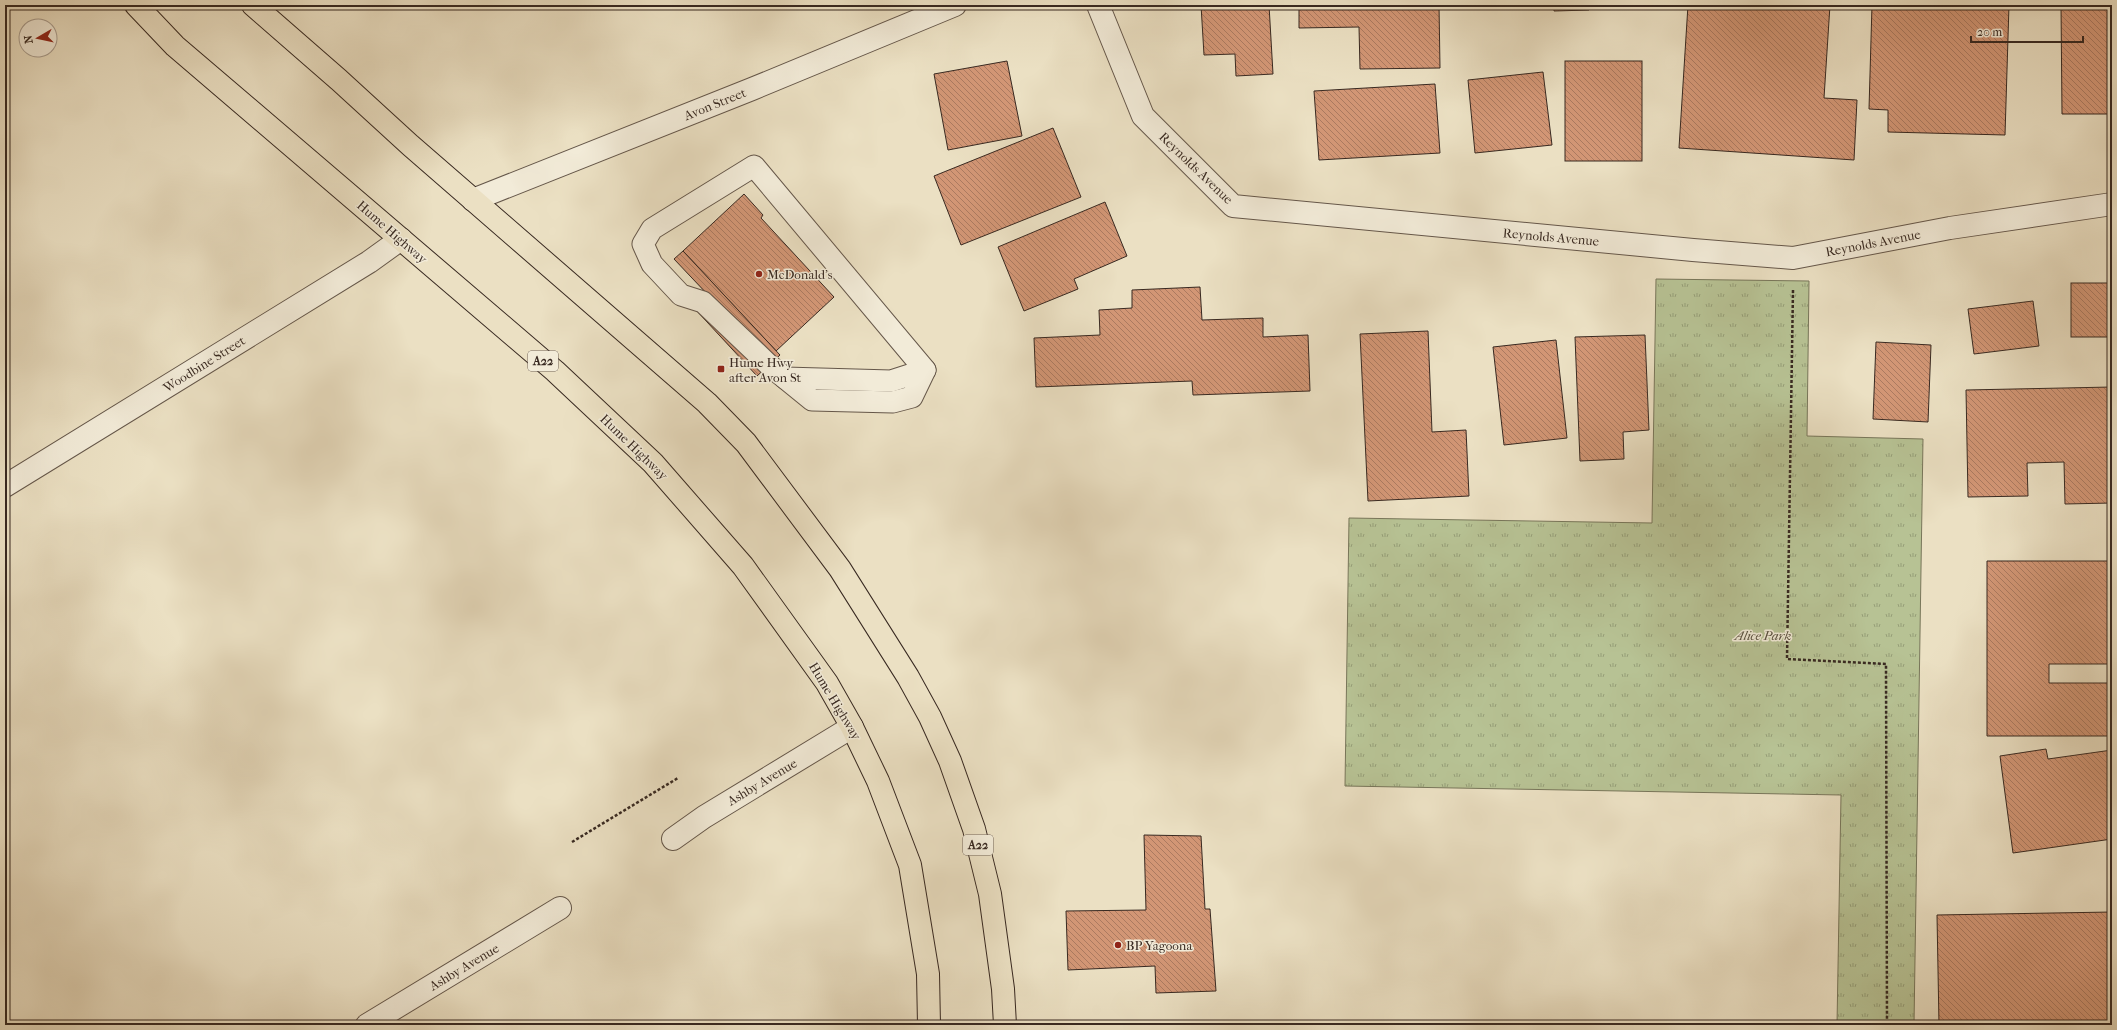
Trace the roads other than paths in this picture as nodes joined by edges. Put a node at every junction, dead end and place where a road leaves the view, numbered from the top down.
1 (136, 5) edge
2 (253, 5) edge
3 (955, 5) edge
4 (1098, 5) edge
5 (474, 200) junction
6 (2112, 204) edge
7 (401, 239) junction
8 (785, 378) joint
9 (5, 486) edge
10 (852, 727) junction
11 (673, 839) dead end
12 (560, 908) dead end
13 (367, 1025) edge
14 (930, 1025) edge
15 (1005, 1025) edge

1 - 7 highway, Hume Highway / A22
2 - 5 highway, A22
3 - 5 street, Avon Street
4 - 6 street, Reynolds Avenue
5 - 15 highway, A22
7 - 9 street, Woodbine Street
7 - 10 highway, Hume Highway / A22
8 - 8 lane
10 - 11 street, Ashby Avenue
10 - 14 highway, Hume Highway / A22
12 - 13 street, Ashby Avenue

